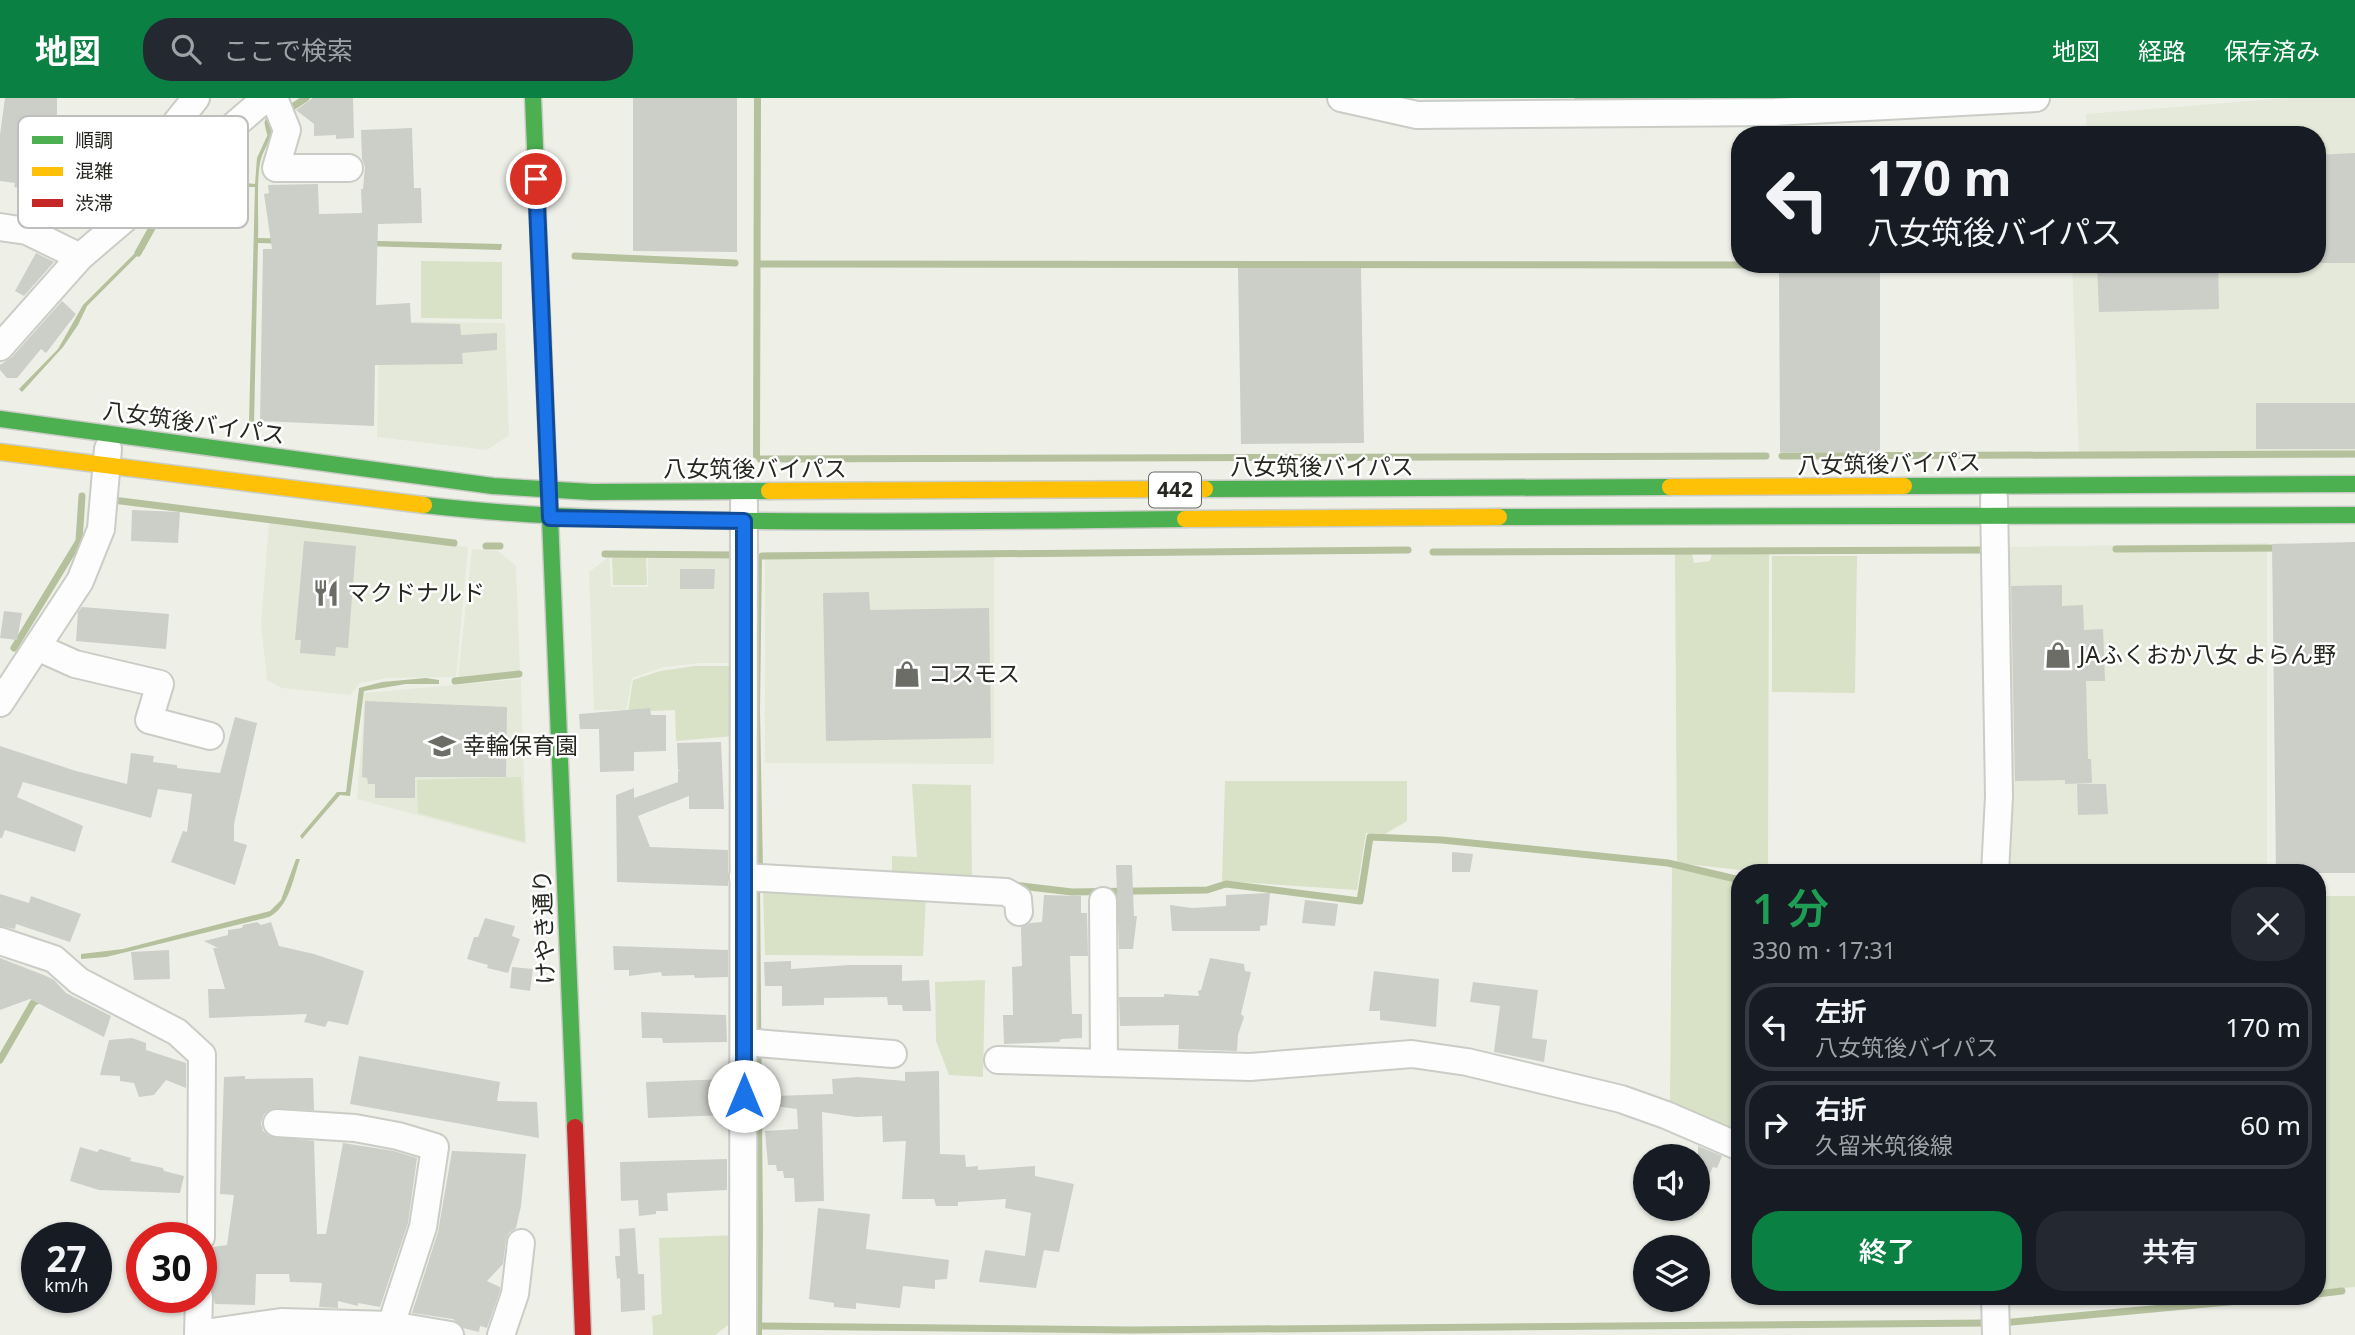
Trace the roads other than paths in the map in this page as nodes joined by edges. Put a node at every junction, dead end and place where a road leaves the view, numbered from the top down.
1 (196, 98) edge
2 (533, 98) edge
3 (1340, 98) edge
4 (2036, 98) edge
5 (260, 100) edge
6 (182, 116) edge
7 (242, 116) edge
8 (349, 168) dead end
9 (0, 227) edge
10 (113, 228) edge
11 (80, 257) junction
12 (0, 347) edge
13 (0, 419) edge
14 (109, 435) junction
15 (0, 452) edge
16 (106, 465) junction
17 (2355, 484) edge
18 (1994, 486) junction
19 (548, 491) junction
20 (744, 491) junction
21 (2355, 515) edge
22 (1995, 516) junction
23 (550, 518) junction
24 (744, 521) junction
25 (37, 647) junction
26 (0, 703) edge
27 (210, 736) dead end
28 (1996, 864) edge
29 (752, 877) junction
30 (1103, 901) dead end
31 (1019, 912) dead end
32 (0, 941) edge
33 (752, 1043) junction
34 (892, 1054) dead end
35 (998, 1060) dead end
36 (1104, 1063) junction
37 (277, 1123) dead end
38 (1731, 1143) edge
39 (201, 1222) edge
40 (522, 1242) dead end
41 (1995, 1305) edge
42 (199, 1313) edge
43 (391, 1325) junction
44 (198, 1335) edge
45 (450, 1335) edge
46 (501, 1335) edge
47 (583, 1335) edge
48 (743, 1335) edge
49 (1996, 1335) edge

1 - 6 street
2 - 19 main road, けやき通り
3 - 4 street
5 - 7 street
5 - 8 street
9 - 11 street
10 - 11 street
11 - 12 street
13 - 14 main road, 八女筑後バイパス / 442
14 - 16 street
14 - 19 main road, 八女筑後バイパス / 442
15 - 16 main road, 442
16 - 23 main road, 442
16 - 25 street
17 - 18 main road, 八女筑後バイパス / 442
18 - 20 main road, 八女筑後バイパス / 442
18 - 22 street
19 - 20 main road, 八女筑後バイパス / 442
19 - 23 main road, けやき通り
20 - 24 street
21 - 22 main road, 442
22 - 24 main road, 442
22 - 28 street
23 - 24 main road, 442
23 - 47 main road, けやき通り
24 - 29 street
25 - 26 street
25 - 27 street
29 - 31 street
29 - 33 street
30 - 36 street
32 - 39 street
33 - 34 street
33 - 48 street
35 - 36 street
36 - 38 street
37 - 43 street
40 - 46 street
41 - 49 street
42 - 44 street
43 - 44 street
43 - 45 street

